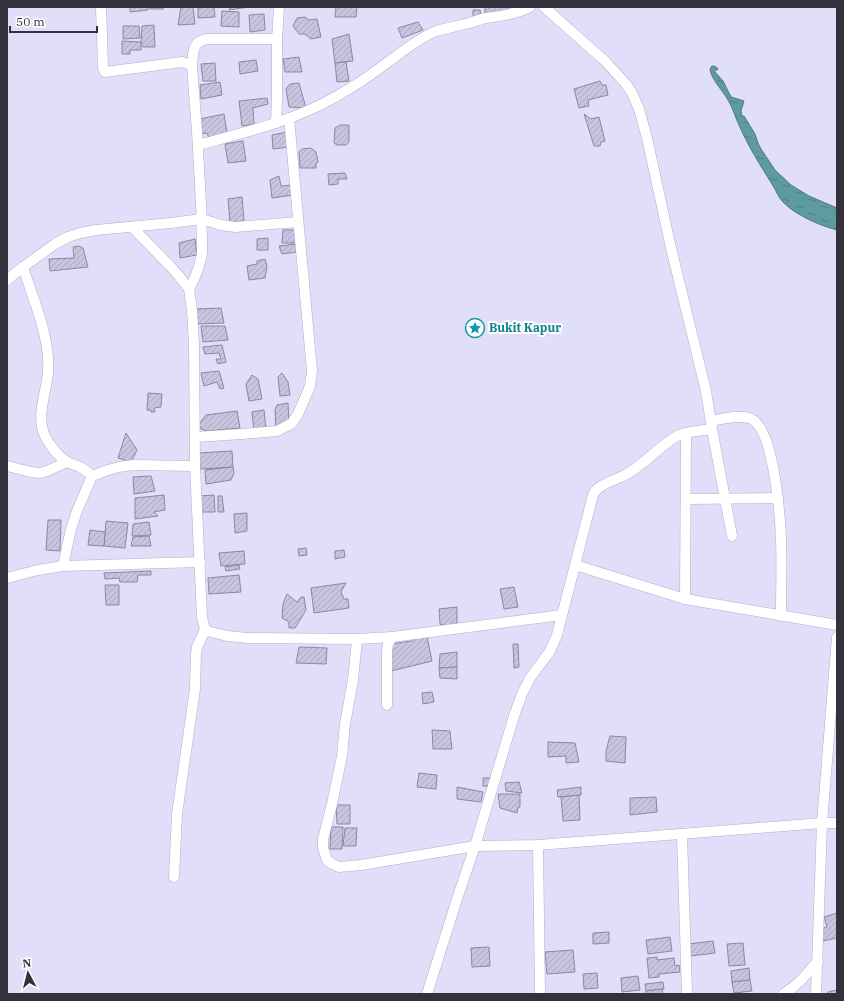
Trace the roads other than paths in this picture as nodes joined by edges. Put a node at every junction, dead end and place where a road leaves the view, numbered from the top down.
1 (101, 7) edge
2 (279, 7) edge
3 (530, 7) edge
4 (544, 7) edge
5 (277, 39) junction
6 (192, 66) junction
7 (289, 118) junction
8 (276, 123) junction
9 (198, 145) junction
10 (202, 219) junction
11 (298, 222) junction
12 (132, 226) junction
13 (23, 267) junction
14 (7, 280) edge
15 (189, 290) junction
16 (712, 425) junction
17 (686, 433) junction
18 (195, 437) junction
19 (67, 462) junction
20 (7, 466) edge
21 (195, 466) junction
22 (92, 476) junction
23 (725, 498) junction
24 (778, 498) junction
25 (686, 499) junction
26 (732, 536) dead end
27 (200, 562) junction
28 (575, 565) junction
29 (63, 566) junction
30 (7, 578) edge
31 (685, 599) junction
32 (562, 615) junction
33 (781, 616) junction
34 (837, 625) edge
35 (205, 630) junction
36 (392, 637) junction
37 (837, 637) edge
38 (358, 640) junction
39 (386, 705) dead end
40 (822, 823) junction
41 (837, 823) edge
42 (682, 834) junction
43 (538, 845) junction
44 (475, 846) junction
45 (174, 877) dead end
46 (818, 961) junction
47 (427, 994) edge
48 (540, 994) edge
49 (687, 994) edge
50 (783, 994) edge
51 (816, 994) edge

1 - 6 street
2 - 5 street
3 - 7 street
4 - 16 street
5 - 6 street
5 - 8 street
6 - 9 street
7 - 8 street
7 - 11 street
8 - 9 street
9 - 10 street
10 - 11 street
10 - 12 street
10 - 15 street
11 - 18 street
12 - 13 street
12 - 15 street
13 - 14 street
13 - 19 street
15 - 18 street
16 - 17 street
16 - 23 street
16 - 24 street
17 - 25 street
17 - 28 street
18 - 21 street
19 - 20 street
19 - 22 street
21 - 22 street
21 - 27 street
22 - 29 street
23 - 24 street
23 - 25 street
23 - 26 street
24 - 33 street
25 - 31 street
27 - 29 street
27 - 35 street
28 - 31 street
28 - 32 street
29 - 30 street
31 - 33 street
32 - 36 street
32 - 44 street
33 - 34 street
35 - 38 street
35 - 45 street
36 - 38 street
36 - 39 street
37 - 40 street
38 - 44 street
40 - 41 street
40 - 42 street
40 - 46 street
42 - 43 street
42 - 49 street
43 - 44 street
43 - 48 street
44 - 47 street
46 - 50 street
46 - 51 street

